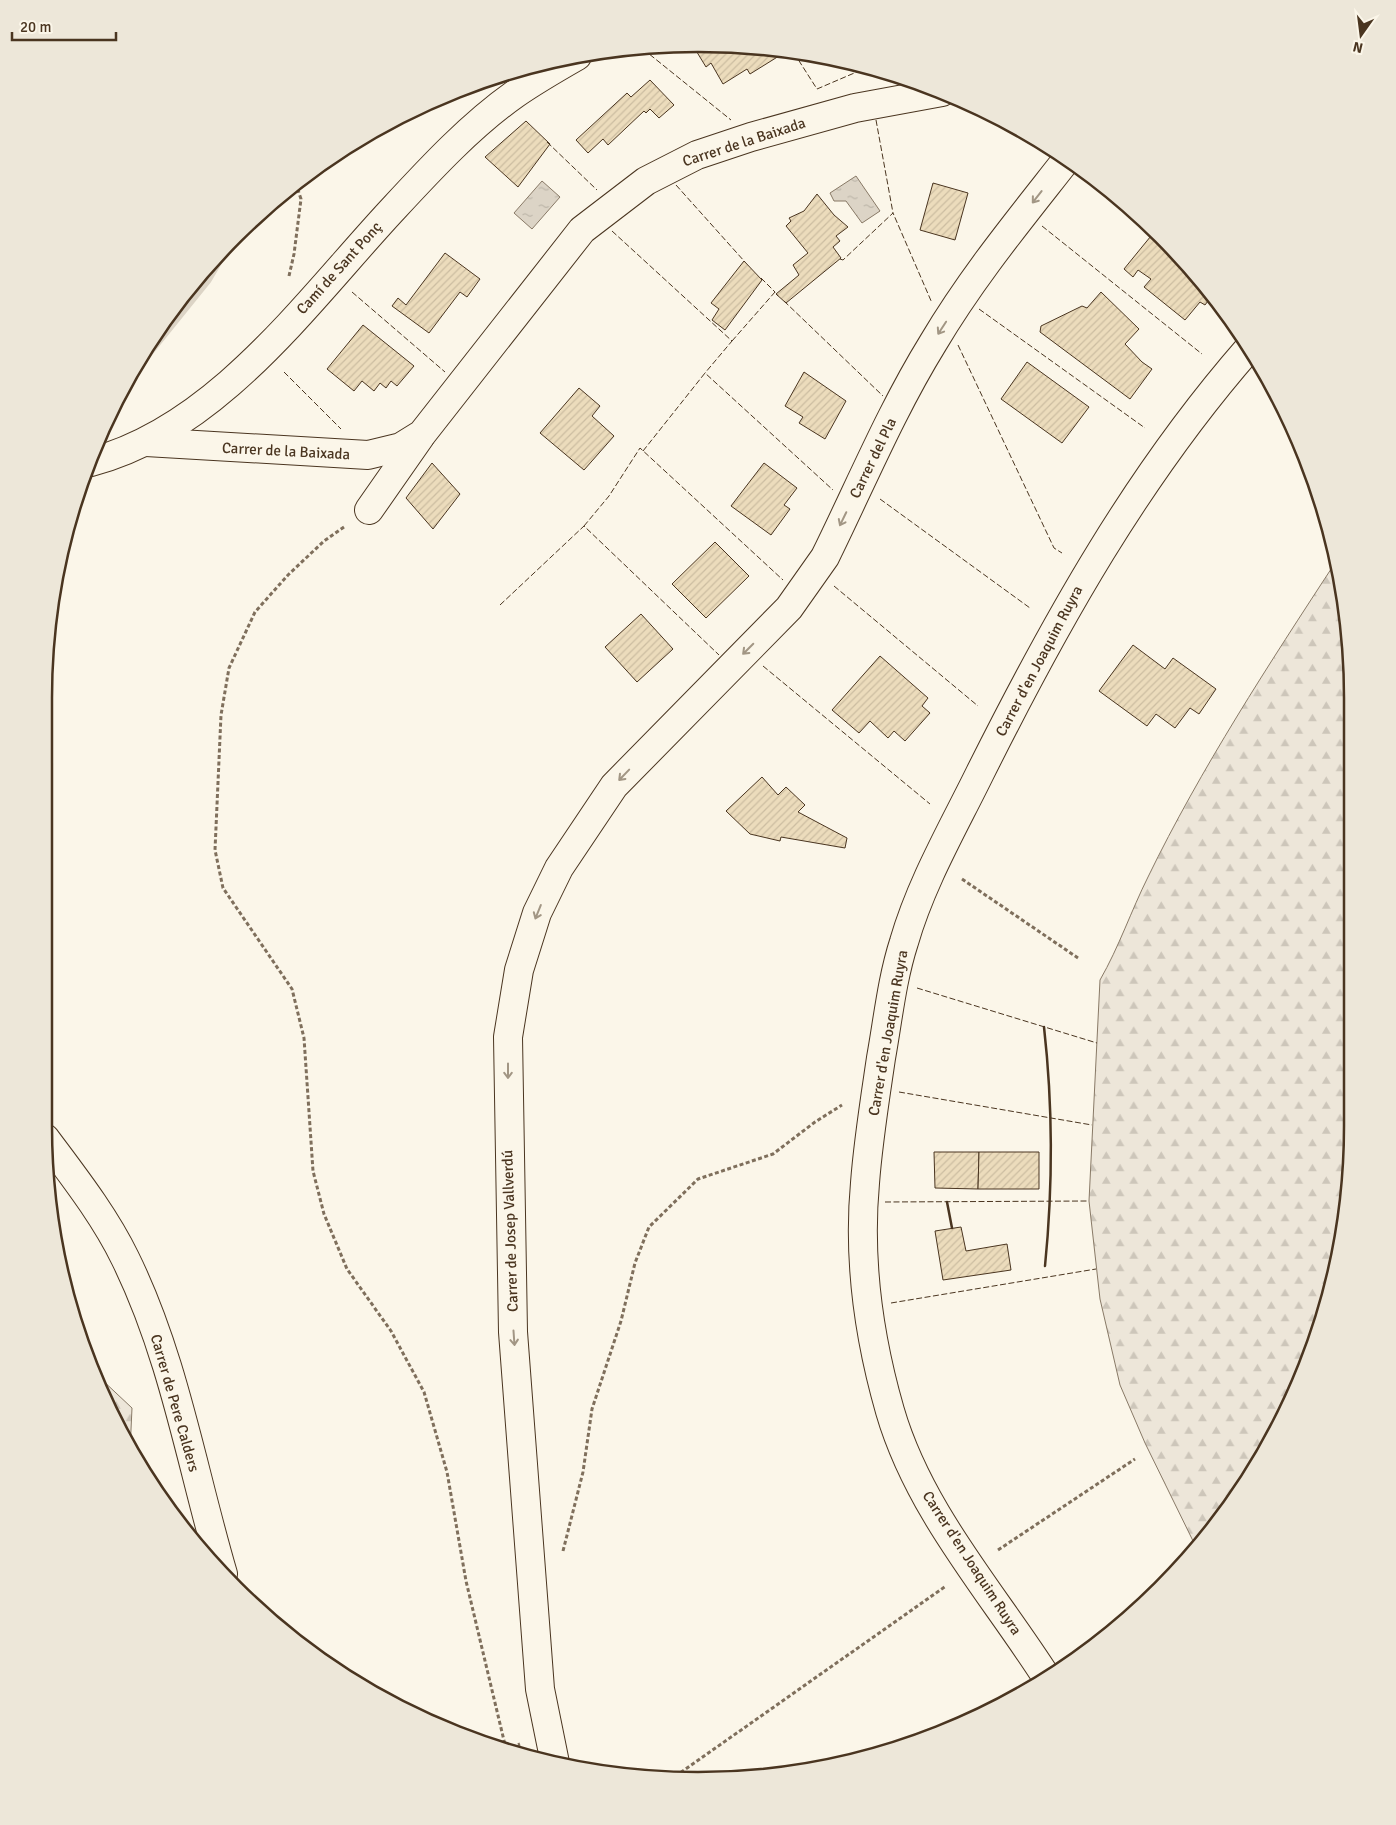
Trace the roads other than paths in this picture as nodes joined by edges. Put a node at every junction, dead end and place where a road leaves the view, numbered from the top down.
1 (557, 68) edge
2 (926, 95) edge
3 (1062, 165) edge
4 (1244, 354) edge
5 (422, 434) junction
6 (146, 442) junction
7 (99, 459) edge
8 (369, 510) road end
9 (658, 740) joint
10 (53, 1149) edge
11 (219, 1559) edge
12 (1043, 1672) edge
13 (554, 1756) edge

1 - 6 street, Camí de Sant Ponç
2 - 5 street, Carrer de la Baixada
3 -> 9 street, Carrer del Pla
4 - 12 street, Carrer d'en Joaquim Ruyra
5 - 6 street, Carrer de la Baixada
5 - 8 street, Carrer de la Baixada
6 - 7 street, Camí de Sant Ponç
9 -> 13 street, Carrer de Josep Vallverdú
10 - 11 street, Carrer de Pere Calders

